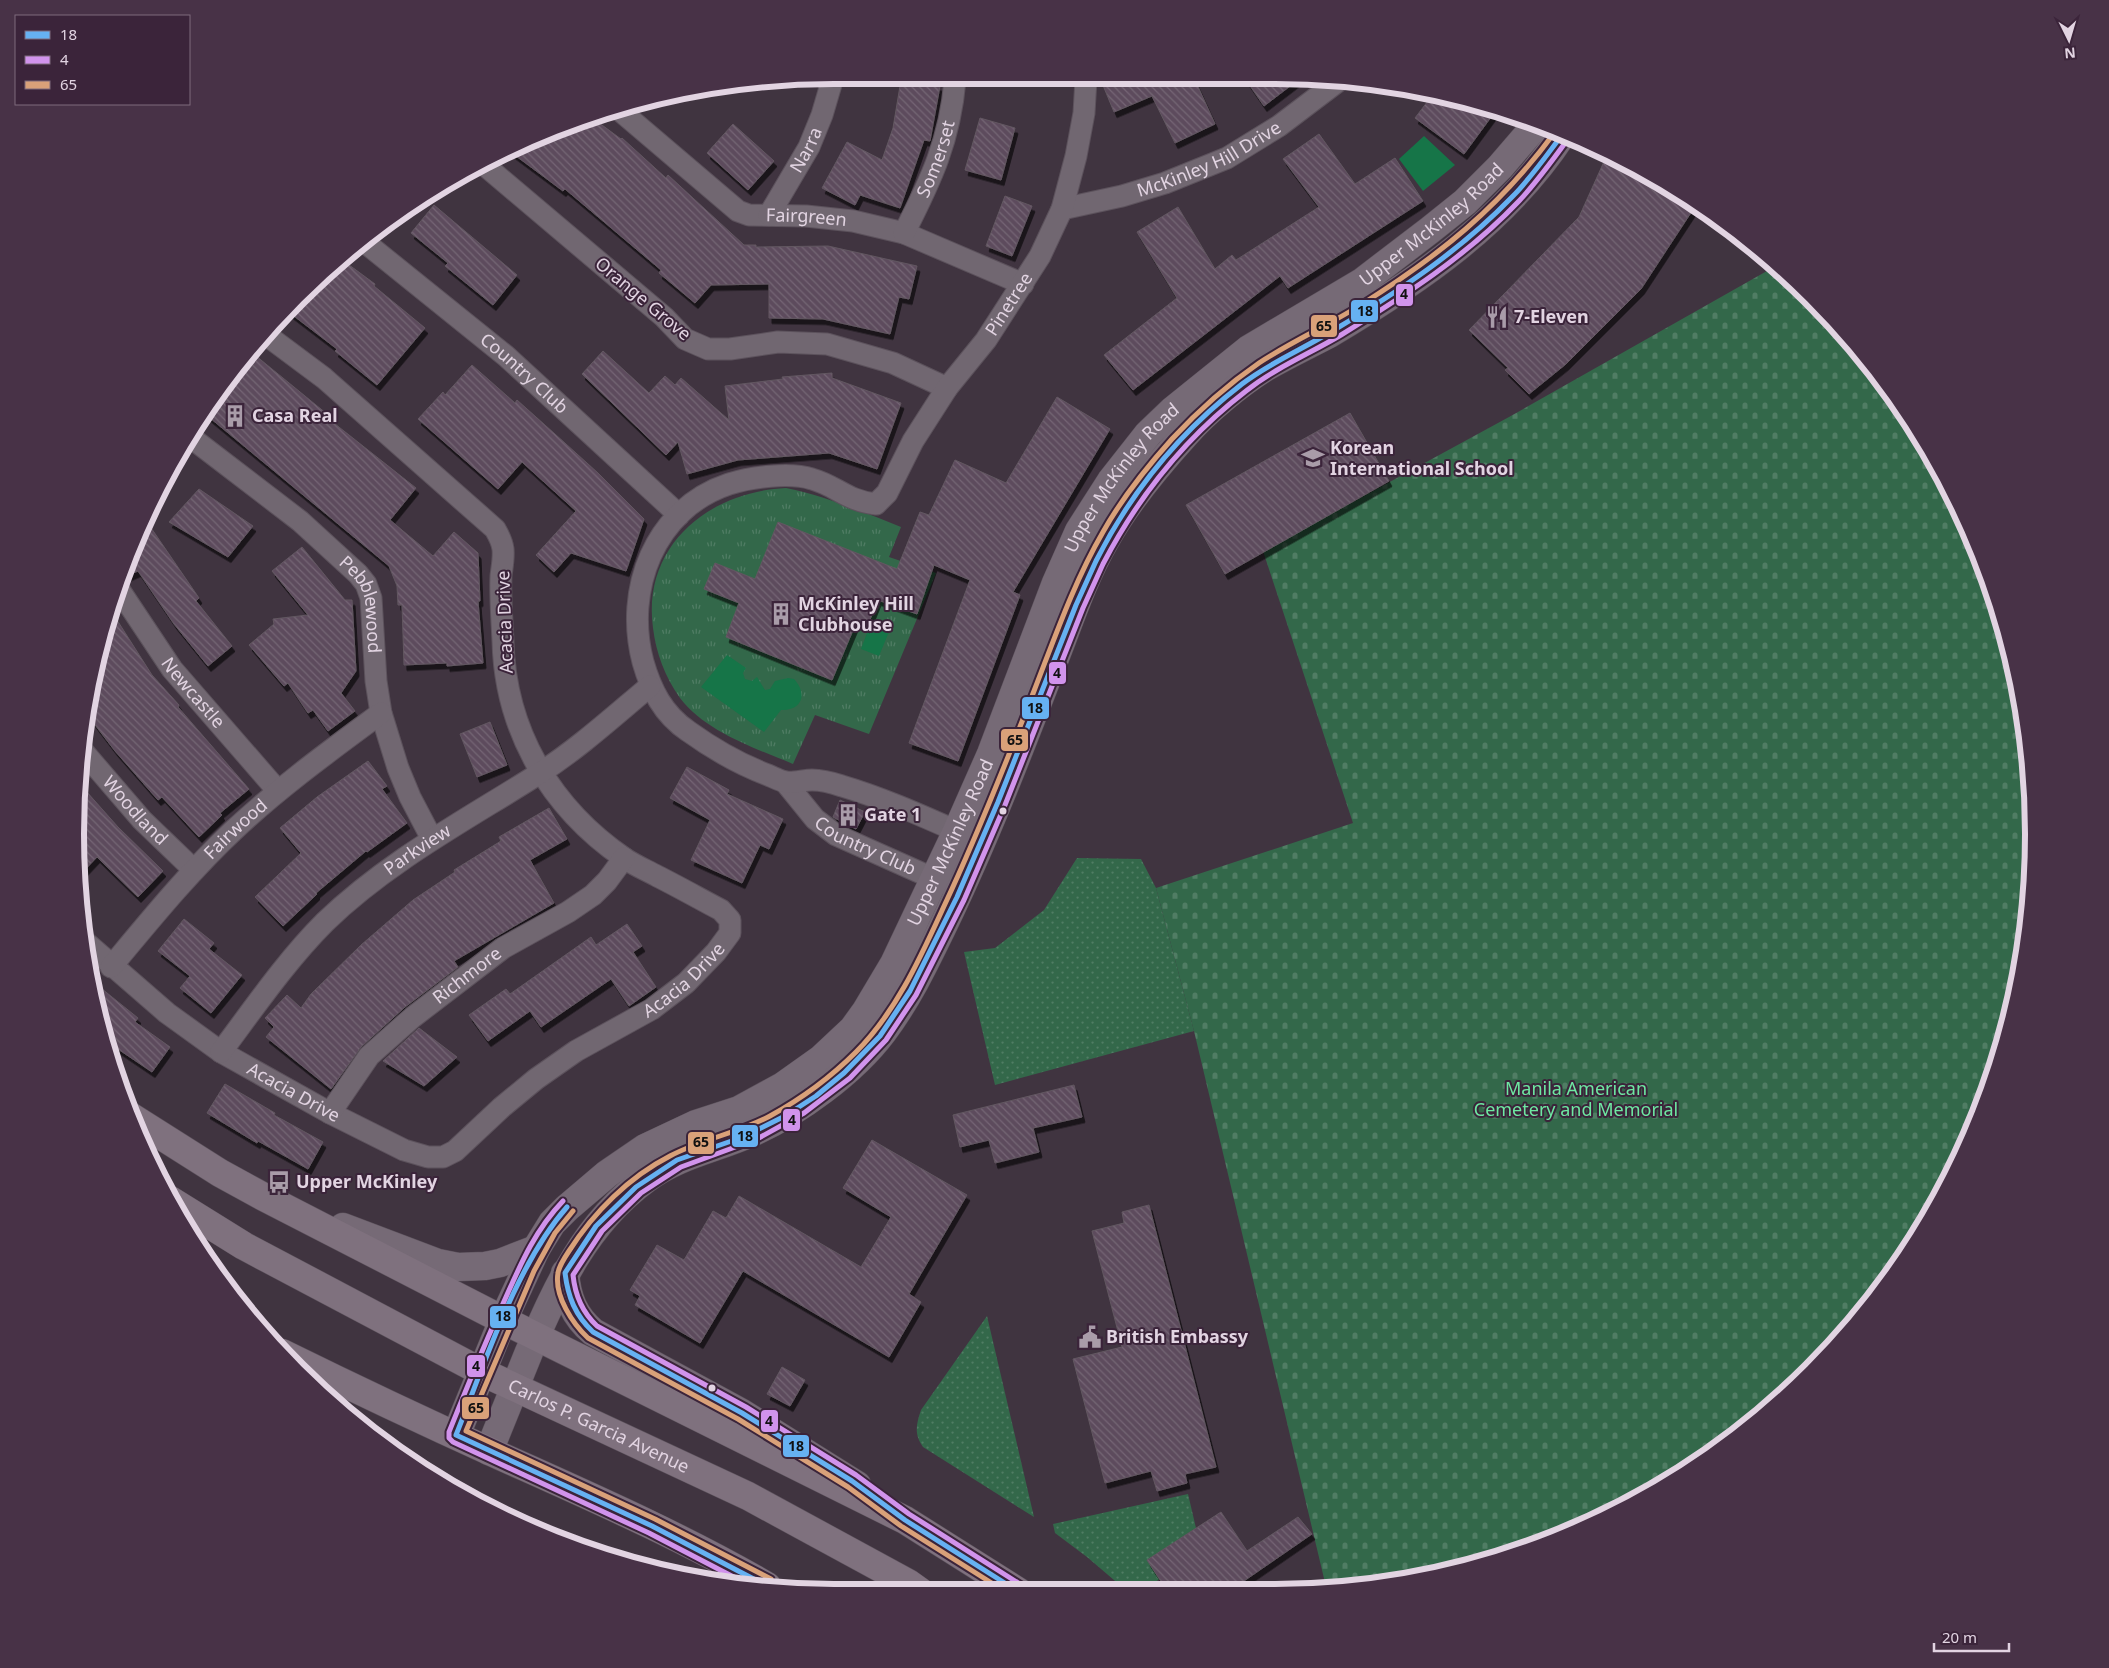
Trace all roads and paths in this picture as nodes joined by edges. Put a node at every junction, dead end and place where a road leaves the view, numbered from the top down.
1 (831, 84) edge
2 (954, 84) edge
3 (1086, 84) edge
4 (1332, 86) edge
5 (624, 114) edge
6 (1533, 130) edge
7 (1558, 140) edge
8 (488, 168) edge
9 (1062, 209) junction
10 (769, 215) junction
11 (904, 233) junction
12 (369, 246) edge
13 (1022, 284) junction
14 (1313, 312) junction
15 (1328, 334) junction
16 (271, 338) edge
17 (948, 388) junction
18 (195, 441) edge
19 (876, 504) joint
20 (679, 515) junction
21 (123, 596) edge
22 (650, 686) junction
23 (381, 713) junction
24 (88, 758) edge
25 (542, 772) junction
26 (785, 782) junction
27 (278, 791) junction
28 (958, 831) junction
29 (432, 839) junction
30 (982, 842) junction
31 (624, 858) junction
32 (194, 870) junction
33 (936, 878) junction
34 (960, 891) junction
35 (93, 949) edge
36 (111, 966) junction
37 (221, 1052) junction
38 (330, 1113) junction
39 (142, 1124) edge
40 (262, 1196) junction
41 (184, 1209) edge
42 (536, 1248) junction
43 (565, 1273) junction
44 (504, 1320) junction
45 (537, 1335) junction
46 (300, 1361) edge
47 (482, 1372) junction
48 (515, 1388) junction
49 (456, 1435) junction
50 (489, 1450) junction
51 (905, 1520) junction
52 (757, 1580) edge
53 (909, 1584) edge
54 (1006, 1584) edge

1 - 10 street, Narra
2 - 11 street, Somerset
3 - 9 street, Pinetree
4 - 9 street, McKinley Hill Drive
5 - 10 street, Fairgreen
6 - 14 main road, Upper McKinley Road
7 - 15 main road, Upper McKinley Road
8 - 17 street, Orange Grove
9 - 13 street, Pinetree
10 - 11 street, Fairgreen
11 - 13 street, Fairgreen
12 - 20 street, Country Club
13 - 17 street, Pinetree
14 - 15 main road
14 - 28 main road, Upper McKinley Road
15 - 30 main road, Upper McKinley Road
16 - 25 street, Acacia Drive
17 - 19 street, Pinetree
18 - 23 street, Pebblewood
19 - 20 street, Country Club
20 - 22 street, Country Club
21 - 27 street, Newcastle
22 - 25 street, Parkview
22 - 26 street, Country Club
23 - 27 street, Fairwood
23 - 29 street, Pebblewood
24 - 32 street, Woodland
25 - 29 street, Parkview
25 - 31 street, Acacia Drive
26 - 28 street, Country Club
26 - 33 street, Country Club
27 - 32 street, Fairwood
28 - 30 street, Country Club
28 - 33 main road, Upper McKinley Road
29 - 37 street, Parkview
30 - 34 main road, Upper McKinley Road
31 - 38 street, Richmore
31 - 38 street, Acacia Drive
32 - 36 street, Fairwood
33 - 34 street, Country Club
33 - 42 main road, Upper McKinley Road
34 - 43 main road, Upper McKinley Road
35 - 36 street, Acacia Drive
36 - 37 street, Acacia Drive
37 - 38 street, Acacia Drive
39 - 40 main road
40 - 42 main road
40 - 44 main road
41 - 47 main road, Carlos P. Garcia Avenue
42 - 44 main road, Upper McKinley Road
43 - 45 main road, Upper McKinley Road
43 - 51 main road
44 - 45 main road
44 - 47 main road, Upper McKinley Road
45 - 48 main road, Upper McKinley Road
45 - 51 main road
46 - 49 main road
47 - 48 main road, Carlos P. Garcia Avenue
47 - 49 main road, Upper McKinley Road
48 - 50 main road, Upper McKinley Road
48 - 53 main road, Carlos P. Garcia Avenue
49 - 50 main road
50 - 52 main road
51 - 54 main road

